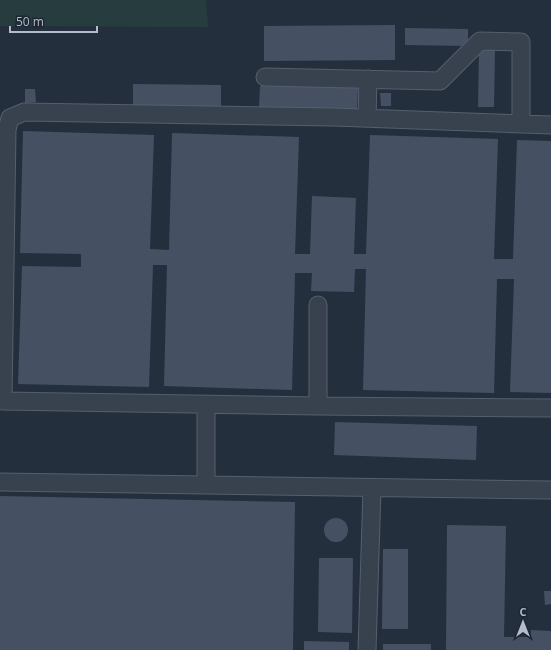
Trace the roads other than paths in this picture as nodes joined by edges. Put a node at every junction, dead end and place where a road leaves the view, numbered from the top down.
1 (265, 77) dead end
2 (368, 79) junction
3 (367, 118) junction
4 (521, 124) junction
5 (551, 125) edge
6 (318, 305) dead end
7 (1, 402) edge
8 (206, 404) junction
9 (318, 406) junction
10 (551, 408) edge
11 (0, 482) edge
12 (206, 485) junction
13 (372, 488) junction
14 (551, 490) edge
15 (368, 650) edge

1 - 2 lane
2 - 3 lane
2 - 4 lane
3 - 4 lane
3 - 7 lane
4 - 5 lane
6 - 9 lane
7 - 8 lane
8 - 9 lane
8 - 12 lane
9 - 10 lane
11 - 12 lane
12 - 13 lane
13 - 14 lane
13 - 15 lane

